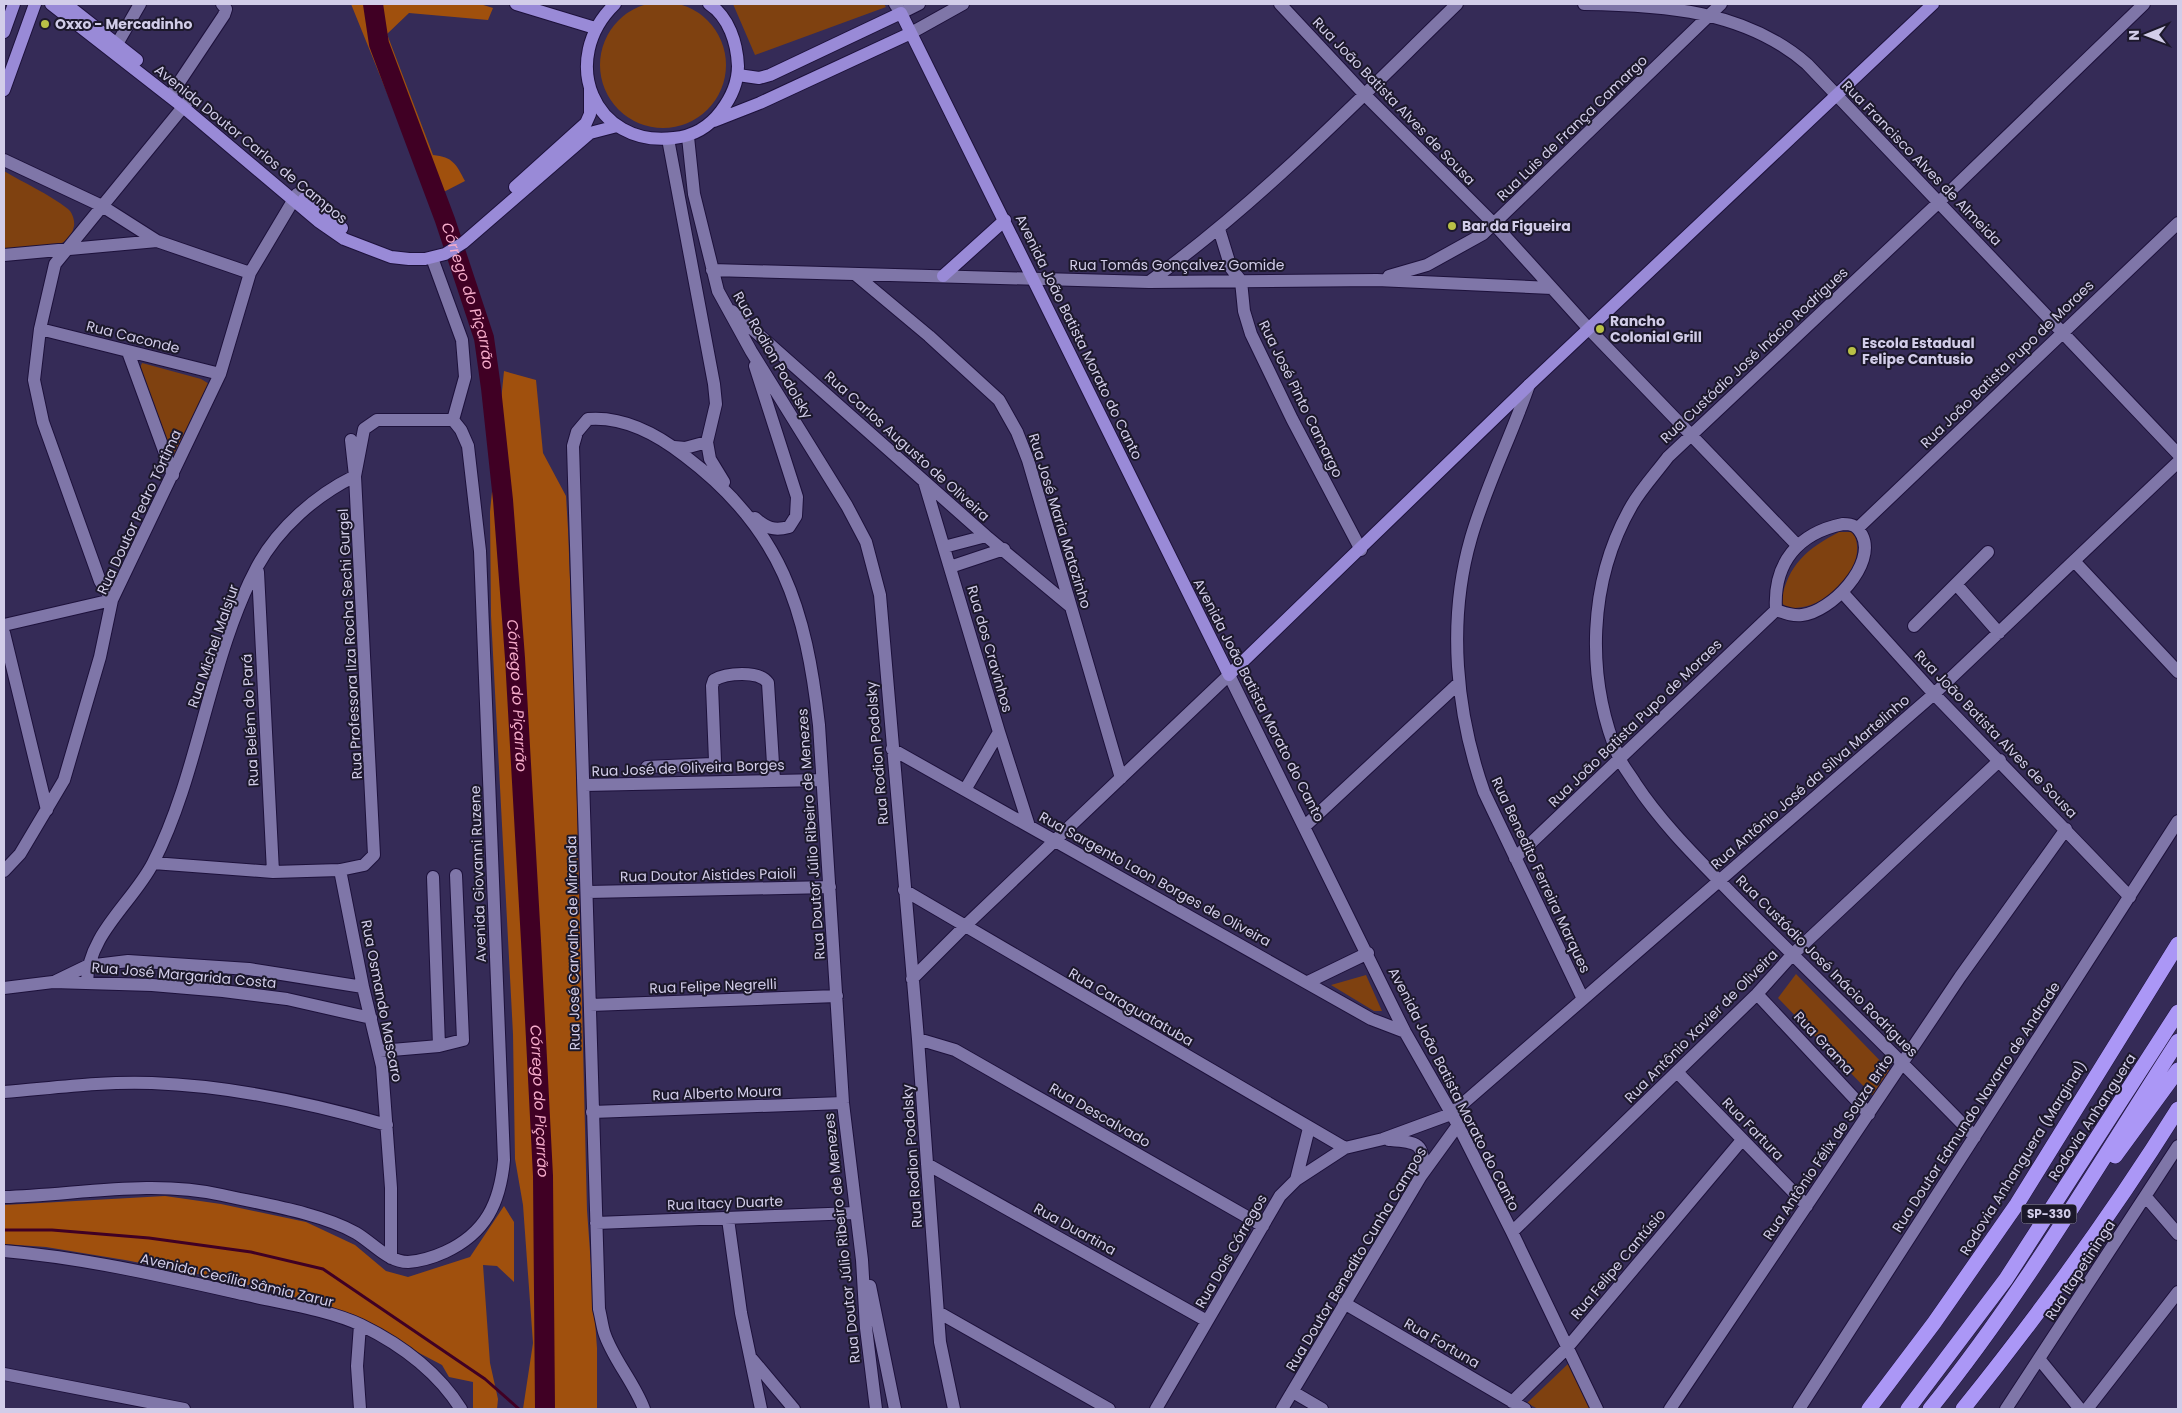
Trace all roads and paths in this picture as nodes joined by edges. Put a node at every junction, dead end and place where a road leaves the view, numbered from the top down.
1 (14, 4) edge
2 (35, 4) edge
3 (50, 4) edge
4 (66, 4) edge
5 (140, 4) edge
6 (222, 4) edge
7 (516, 4) edge
8 (615, 4) edge
9 (709, 4) edge
10 (919, 4) edge
11 (964, 4) edge
12 (1280, 4) edge
13 (1457, 4) edge
14 (1584, 4) edge
15 (1721, 4) edge
16 (1933, 4) edge
17 (2144, 4) edge
18 (898, 8) edge
19 (1710, 14) junction
20 (595, 28) junction
21 (4, 32) edge
22 (911, 33) junction
23 (117, 44) junction
24 (738, 75) junction
25 (590, 89) junction
26 (4, 90) edge
27 (174, 90) junction
28 (1364, 94) junction
29 (1836, 94) junction
30 (186, 104) junction
31 (714, 121) junction
32 (618, 126) junction
33 (688, 137) junction
34 (668, 139) junction
35 (4, 160) edge
36 (294, 196) junction
37 (1938, 203) junction
38 (102, 206) junction
39 (1005, 220) junction
40 (2178, 223) edge
41 (1494, 224) junction
42 (1220, 229) junction
43 (461, 240) junction
44 (157, 241) junction
45 (65, 249) junction
46 (439, 253) junction
47 (4, 255) edge
48 (712, 270) junction
49 (250, 272) junction
50 (856, 275) junction
51 (942, 276) junction
52 (1032, 278) junction
53 (1377, 280) junction
54 (1241, 281) junction
55 (1149, 282) junction
56 (1552, 288) junction
57 (725, 304) junction
58 (40, 329) junction
59 (1589, 329) junction
60 (2063, 331) junction
61 (751, 351) junction
62 (128, 352) junction
63 (220, 374) junction
64 (1529, 386) junction
65 (453, 420) junction
66 (1690, 434) junction
67 (351, 440) dead end
68 (707, 442) junction
69 (674, 447) junction
70 (2178, 454) edge
71 (2178, 462) edge
72 (574, 467) joint
73 (173, 476) junction
74 (355, 476) junction
75 (924, 481) junction
76 (742, 507) junction
77 (1858, 528) junction
78 (986, 536) junction
79 (1797, 545) junction
80 (944, 547) junction
81 (1004, 549) junction
82 (1361, 550) junction
83 (1988, 552) dead end
84 (2075, 562) junction
85 (258, 567) junction
86 (950, 567) junction
87 (1956, 584) junction
88 (1842, 592) junction
89 (112, 600) junction
90 (1071, 608) junction
91 (1776, 610) junction
92 (4, 625) edge
93 (1914, 626) dead end
94 (4, 632) edge
95 (1999, 633) junction
96 (2178, 672) edge
97 (1229, 675) junction
98 (1459, 683) junction
99 (1934, 694) junction
100 (998, 732) junction
101 (892, 749) junction
102 (1620, 759) junction
103 (2000, 760) junction
104 (647, 767) dead end
105 (1122, 778) junction
106 (774, 780) junction
107 (822, 780) junction
108 (584, 785) junction
109 (965, 790) junction
110 (47, 810) junction
111 (2178, 820) edge
112 (1029, 826) junction
113 (1305, 826) junction
114 (2066, 829) junction
115 (1055, 841) junction
116 (1515, 858) junction
117 (153, 863) junction
118 (340, 870) junction
119 (4, 871) edge
120 (273, 872) junction
121 (456, 875) dead end
122 (432, 877) dead end
123 (1720, 881) junction
124 (830, 887) junction
125 (904, 890) junction
126 (588, 892) junction
127 (2130, 897) junction
128 (964, 926) junction
129 (2178, 944) edge
130 (1368, 953) junction
131 (1792, 955) junction
132 (87, 966) junction
133 (912, 980) junction
134 (53, 982) junction
135 (87, 982) junction
136 (1308, 982) junction
137 (363, 987) junction
138 (4, 988) edge
139 (1757, 994) junction
140 (837, 996) junction
141 (1583, 999) junction
142 (590, 1005) junction
143 (2178, 1012) edge
144 (371, 1018) junction
145 (1405, 1032) junction
146 (918, 1039) junction
147 (2178, 1041) edge
148 (439, 1046) junction
149 (380, 1051) junction
150 (1903, 1062) junction
151 (2178, 1070) edge
152 (1677, 1072) junction
153 (4, 1092) edge
154 (843, 1103) junction
155 (2178, 1109) edge
156 (592, 1112) junction
157 (1451, 1114) junction
158 (1869, 1114) junction
159 (1426, 1123) junction
160 (387, 1125) junction
161 (1458, 1125) junction
162 (1309, 1128) junction
163 (1974, 1136) junction
164 (1384, 1139) junction
165 (1742, 1140) junction
166 (2178, 1146) edge
167 (1419, 1147) junction
168 (1345, 1148) junction
169 (1441, 1149) junction
170 (928, 1164) junction
171 (1421, 1176) junction
172 (1296, 1180) junction
173 (2146, 1196) junction
174 (4, 1197) edge
175 (1807, 1206) junction
176 (855, 1213) junction
177 (728, 1218) junction
178 (596, 1223) junction
179 (1263, 1226) junction
180 (1512, 1232) junction
181 (2178, 1234) edge
182 (4, 1251) edge
183 (391, 1258) junction
184 (862, 1260) junction
185 (2178, 1292) edge
186 (1344, 1303) junction
187 (2009, 1303) junction
188 (938, 1312) junction
189 (1207, 1321) junction
190 (360, 1325) junction
191 (1567, 1348) junction
192 (751, 1357) junction
193 (2040, 1360) junction
194 (4, 1374) edge
195 (1292, 1392) junction
196 (1512, 1402) junction
197 (184, 1409) edge
198 (360, 1409) edge
199 (462, 1409) edge
200 (644, 1409) edge
201 (760, 1409) edge
202 (794, 1409) edge
203 (876, 1409) edge
204 (895, 1409) edge
205 (954, 1409) edge
206 (1109, 1409) edge
207 (1156, 1409) edge
208 (1282, 1409) edge
209 (1322, 1409) edge
210 (1524, 1409) edge
211 (1597, 1409) edge
212 (1670, 1409) edge
213 (1799, 1409) edge
214 (1870, 1409) edge
215 (1908, 1409) edge
216 (1930, 1409) edge
217 (1963, 1409) edge
218 (2006, 1409) edge
219 (2080, 1409) edge
220 (2087, 1409) edge

1 - 21 main road
2 - 26 main road
3 - 30 main road, Avenida Doutor Carlos de Campos
4 - 23 main road, Avenida Doutor Carlos de Campos
5 - 23 street
6 - 27 street
7 - 20 main road
8 - 20 main road
9 - 24 main road
10 - 18 street
11 - 22 street
12 - 28 street, Rua João Batista Alves de Sousa
13 - 28 street
14 - 19 street, Rua Francisco Alves de Almeida
15 - 19 street, Rua Luis de França Camargo
16 - 29 main road
17 - 37 street, Rua Custódio José Inácio Rodrigues
18 - 22 main road, Avenida João Batista Morato do Canto
18 - 24 main road
19 - 29 street, Rua Francisco Alves de Almeida
19 - 41 street, Rua Luis de França Camargo
20 - 25 main road
22 - 31 main road
22 - 39 main road, Avenida João Batista Morato do Canto
23 - 27 main road, Avenida Doutor Carlos de Campos
24 - 31 main road
25 - 32 main road
25 - 43 main road
27 - 30 main road, Avenida Doutor Carlos de Campos
28 - 41 street, Rua João Batista Alves de Sousa
28 - 42 street
29 - 37 street, Rua Francisco Alves de Almeida
29 - 59 main road
30 - 36 main road, Avenida Doutor Carlos de Campos
30 - 38 street
31 - 33 main road
32 - 34 main road
32 - 43 main road
33 - 34 main road
33 - 48 street, Rua Rodion Podolsky
34 - 68 street
35 - 38 street
36 - 46 main road, Avenida Doutor Carlos de Campos
36 - 49 street, Rua Doutor Pedro Tórtima
37 - 60 street, Rua Francisco Alves de Almeida
37 - 66 street, Rua Custódio José Inácio Rodrigues
38 - 44 street
38 - 45 street
39 - 51 main road
39 - 52 main road, Avenida João Batista Morato do Canto
40 - 60 street, Rua João Batista Pupo de Moraes
41 - 53 street, Rua Luis de França Camargo
41 - 56 street, Rua João Batista Alves de Sousa
42 - 54 street, Rua José Pinto Camargo
42 - 55 street
43 - 46 main road
44 - 45 street
44 - 49 street
45 - 47 street
45 - 58 street
46 - 65 street
48 - 50 street, Rua Tomás Gonçalvez Gomide
48 - 57 street, Rua Rodion Podolsky
49 - 63 street, Rua Doutor Pedro Tórtima
50 - 51 street, Rua Tomás Gonçalvez Gomide
50 - 90 street, Rua José Maria Matozinho
51 - 52 street, Rua Tomás Gonçalvez Gomide
52 - 55 street, Rua Tomás Gonçalvez Gomide
52 - 97 main road, Avenida João Batista Morato do Canto
53 - 54 street, Rua Tomás Gonçalvez Gomide
53 - 56 street, Rua Tomás Gonçalvez Gomide
54 - 55 street, Rua Tomás Gonçalvez Gomide
54 - 82 street, Rua José Pinto Camargo
56 - 59 street, Rua João Batista Alves de Sousa
57 - 61 street, Rua Rodion Podolsky
57 - 75 street, Rua Carlos Augusto de Oliveira
58 - 62 street, Rua Caconde
58 - 89 street
59 - 64 main road
59 - 66 street, Rua João Batista Alves de Sousa
60 - 70 street, Rua Francisco Alves de Almeida
60 - 77 street, Rua João Batista Pupo de Moraes
61 - 76 street
61 - 101 street, Rua Rodion Podolsky
62 - 63 street, Rua Caconde
62 - 73 street
63 - 73 street, Rua Doutor Pedro Tórtima
64 - 82 main road
64 - 98 street, Rua Benedito Ferreira Marques
65 - 74 street
65 - 183 street, Avenida Giovanni Ruzene
66 - 79 street, Rua João Batista Alves de Sousa
66 - 102 street, Rua Custódio José Inácio Rodrigues
67 - 74 street, Rua Professora Ilza Rocha Sechi Gurgel
68 - 69 street
68 - 76 street
69 - 72 street, Rua Doutor Júlio Ribeiro de Menezes
69 - 76 street, Rua Doutor Júlio Ribeiro de Menezes
71 - 84 street, Rua Antônio José da Silva Martelinho
72 - 108 street, Rua José Carvalho de Miranda
73 - 89 street, Rua Doutor Pedro Tórtima
74 - 85 street, Rua Michel Malsjur
74 - 118 street, Rua Professora Ilza Rocha Sechi Gurgel
75 - 78 street, Rua Carlos Augusto de Oliveira
75 - 80 street, Rua dos Cravinhos
76 - 107 street, Rua Doutor Júlio Ribeiro de Menezes
77 - 79 street
77 - 88 street
78 - 80 street
78 - 81 street, Rua Carlos Augusto de Oliveira
79 - 91 street
80 - 86 street, Rua dos Cravinhos
81 - 86 street
81 - 90 street, Rua Carlos Augusto de Oliveira
82 - 97 main road
83 - 87 street
84 - 95 street, Rua Antônio José da Silva Martelinho
84 - 96 street
85 - 117 street, Rua Michel Malsjur
85 - 120 street, Rua Belém do Pará
86 - 100 street, Rua dos Cravinhos
87 - 93 street
87 - 95 street
88 - 91 street
88 - 99 street, Rua João Batista Alves de Sousa
89 - 92 street
89 - 110 street, Rua Doutor Pedro Tórtima
90 - 105 street, Rua José Maria Matozinho
91 - 102 street, Rua João Batista Pupo de Moraes
94 - 110 street
95 - 99 street, Rua Antônio José da Silva Martelinho
97 - 105 street
97 - 113 street, Avenida João Batista Morato do Canto
98 - 113 street
98 - 116 street, Rua Benedito Ferreira Marques
99 - 103 street, Rua João Batista Alves de Sousa
99 - 123 street, Rua Antônio José da Silva Martelinho
100 - 109 street
100 - 112 street, Rua dos Cravinhos
101 - 109 street, Rua Sargento Laon Borges de Oliveira
101 - 125 street, Rua Rodion Podolsky
102 - 116 street, Rua João Batista Pupo de Moraes
102 - 123 street, Rua Custódio José Inácio Rodrigues
103 - 114 street, Rua João Batista Alves de Sousa
103 - 131 street, Rua Antônio Xavier de Oliveira
104 - 106 street
105 - 115 street
106 - 107 street, Rua José de Oliveira Borges
106 - 108 street, Rua José de Oliveira Borges
107 - 124 street, Rua Doutor Júlio Ribeiro de Menezes
108 - 126 street, Rua José Carvalho de Miranda
109 - 112 street, Rua Sargento Laon Borges de Oliveira
110 - 119 street, Rua Doutor Pedro Tórtima
111 - 127 street, Rua Doutor Edmundo Navarro de Andrade
112 - 115 street, Rua Sargento Laon Borges de Oliveira
113 - 130 street, Avenida João Batista Morato do Canto
114 - 127 street, Rua João Batista Alves de Sousa
114 - 150 street, Rua Antônio Félix de Souza Brito
115 - 128 street
115 - 136 street, Rua Sargento Laon Borges de Oliveira
116 - 141 street, Rua Benedito Ferreira Marques
117 - 120 street
117 - 132 street, Rua Michel Malsjur
118 - 120 street
118 - 137 street, Rua Osmando Mascaro
121 - 148 street
122 - 148 street
123 - 131 street, Rua Custódio José Inácio Rodrigues
123 - 141 street, Rua Antônio José da Silva Martelinho
124 - 126 street, Rua Doutor Aistides Paioli
124 - 140 street, Rua Doutor Júlio Ribeiro de Menezes
125 - 128 street, Rua Caraguatatuba
125 - 133 street, Rua Rodion Podolsky
126 - 142 street, Rua José Carvalho de Miranda
127 - 163 street, Rua Doutor Edmundo Navarro de Andrade
128 - 133 street
128 - 162 street, Rua Caraguatatuba
129 - 214 highway, Rodovia Anhanguera (Marginal)
130 - 136 street
130 - 145 street, Avenida João Batista Morato do Canto
131 - 139 street, Rua Antônio Xavier de Oliveira
131 - 150 street, Rua Custódio José Inácio Rodrigues
132 - 134 street, Rua José Margarida Costa
132 - 135 street, Rua Michel Malsjur
132 - 137 street, Rua José Margarida Costa
133 - 146 street, Rua Rodion Podolsky
134 - 135 street, Rua José Margarida Costa
134 - 138 street, Rua José Margarida Costa
135 - 144 street, Rua José Margarida Costa
136 - 145 street, Rua Sargento Laon Borges de Oliveira
137 - 144 street, Rua Osmando Mascaro
139 - 152 street, Rua Antônio Xavier de Oliveira
139 - 158 street, Rua Grama
140 - 142 street, Rua Felipe Negrelli
140 - 154 street, Rua Doutor Júlio Ribeiro de Menezes
141 - 157 street, Rua Antônio José da Silva Martelinho
142 - 156 street, Rua José Carvalho de Miranda
143 - 215 highway, Rodovia Anhanguera / SP-330
144 - 149 street, Rua Osmando Mascaro
145 - 157 street, Avenida João Batista Morato do Canto
146 - 170 street, Rua Rodion Podolsky
146 - 179 street, Rua Descalvado
147 - 187 highway, SP-330
148 - 149 street
149 - 160 street, Rua Osmando Mascaro
150 - 158 street, Rua Antônio Félix de Souza Brito
150 - 163 street, Rua Custódio José Inácio Rodrigues
151 - 187 highway
152 - 165 street, Rua Fartura
152 - 180 street, Rua Antônio Xavier de Oliveira
153 - 160 street
154 - 156 street, Rua Alberto Moura
154 - 176 street, Rua Doutor Júlio Ribeiro de Menezes
155 - 217 highway
156 - 178 street, Rua José Carvalho de Miranda
157 - 159 street, Rua Dois Córregos
157 - 161 street, Avenida João Batista Morato do Canto
158 - 175 street, Rua Antônio Félix de Souza Brito
159 - 164 street, Rua Dois Córregos
159 - 167 street
160 - 183 street, Rua Osmando Mascaro
161 - 169 street, Rua Doutor Benedito Cunha Campos
161 - 180 street, Avenida João Batista Morato do Canto
162 - 168 street, Rua Caraguatatuba
162 - 172 street
163 - 213 street, Rua Doutor Edmundo Navarro de Andrade
164 - 167 street
164 - 168 street, Rua Dois Córregos
165 - 175 street, Rua Fartura
165 - 191 street, Rua Felipe Cantúsio
166 - 173 street, Rua Itapetininga
167 - 169 street
167 - 171 street
168 - 172 street, Rua Dois Córregos
169 - 171 street, Rua Doutor Benedito Cunha Campos
170 - 188 street, Rua Rodion Podolsky
170 - 189 street, Rua Duartina
171 - 186 street, Rua Doutor Benedito Cunha Campos
172 - 179 street, Rua Dois Córregos
173 - 181 street
173 - 193 street, Rua Itapetininga
174 - 183 street
175 - 212 street, Rua Antônio Félix de Souza Brito
176 - 177 street, Rua Itacy Duarte
176 - 184 street, Rua Doutor Júlio Ribeiro de Menezes
177 - 178 street, Rua Itacy Duarte
177 - 192 street
178 - 200 street, Rua José Carvalho de Miranda
179 - 189 street, Rua Dois Córregos
180 - 191 street, Avenida João Batista Morato do Canto
182 - 190 street, Avenida Cecília Sâmia Zarur
184 - 203 street, Rua Doutor Júlio Ribeiro de Menezes
184 - 204 street
185 - 220 street
186 - 195 street, Rua Doutor Benedito Cunha Campos
186 - 196 street, Rua Fortuna
187 - 216 highway, SP-330
188 - 205 street, Rua Rodion Podolsky
188 - 206 street
189 - 207 street, Rua Dois Córregos
190 - 198 street
190 - 199 street, Avenida Cecília Sâmia Zarur
191 - 196 street, Rua Felipe Cantúsio
191 - 211 street, Avenida João Batista Morato do Canto
192 - 201 street
192 - 202 street
193 - 218 street, Rua Itapetininga
193 - 219 street
194 - 197 street
195 - 208 street, Rua Doutor Benedito Cunha Campos
195 - 209 street
196 - 210 street, Rua Fortuna

